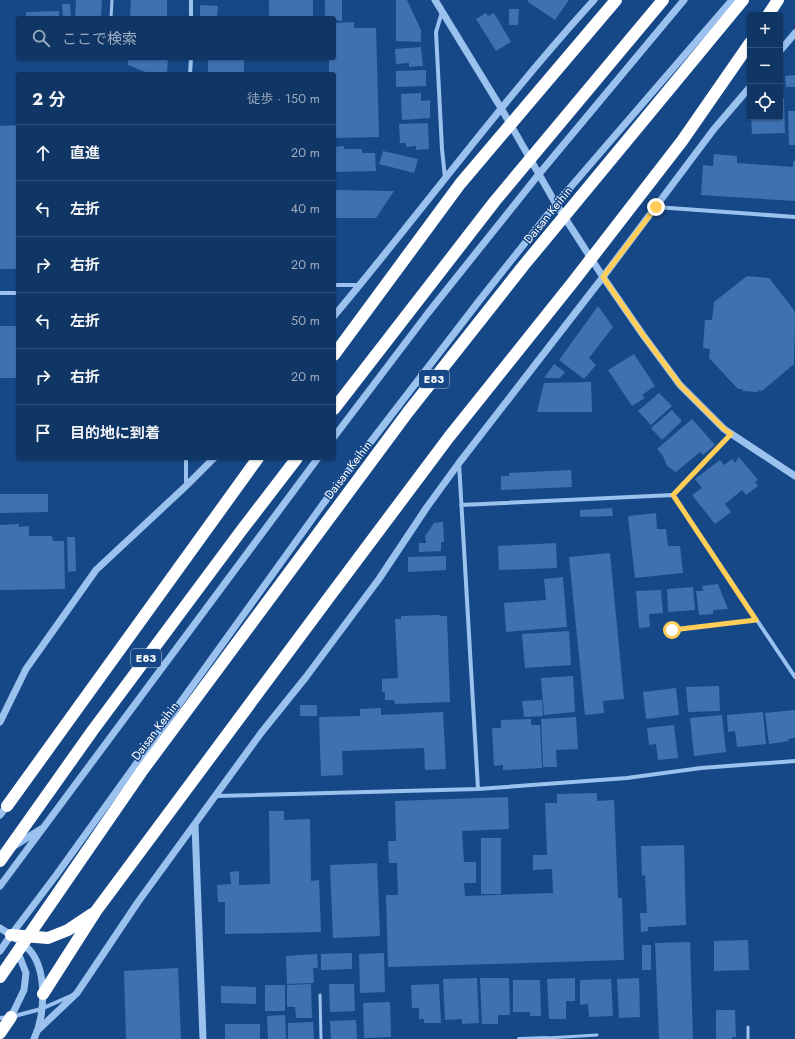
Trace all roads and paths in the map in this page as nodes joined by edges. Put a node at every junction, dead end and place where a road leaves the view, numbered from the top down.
1 (112, 0) edge
2 (191, 0) edge
3 (435, 0) edge
4 (594, 0) edge
5 (616, 0) edge
6 (663, 0) edge
7 (684, 0) edge
8 (732, 0) edge
9 (743, 0) edge
10 (778, 0) edge
11 (442, 11) junction
12 (770, 12) edge
13 (111, 16) edge
14 (191, 16) edge
15 (795, 33) edge
16 (747, 47) edge
17 (782, 48) edge
18 (190, 60) edge
19 (190, 72) edge
20 (747, 90) edge
21 (501, 108) junction
22 (539, 174) junction
23 (446, 178) junction
24 (556, 204) junction
25 (656, 207) junction
26 (795, 217) edge
27 (603, 277) junction
28 (336, 285) edge
29 (360, 285) junction
30 (0, 293) edge
31 (16, 293) edge
32 (336, 314) edge
33 (336, 352) edge
34 (336, 406) edge
35 (336, 434) edge
36 (731, 434) junction
37 (186, 460) edge
38 (212, 460) edge
39 (257, 460) edge
40 (294, 460) edge
41 (317, 460) edge
42 (459, 463) junction
43 (795, 476) edge
44 (186, 486) junction
45 (673, 495) junction
46 (461, 505) junction
47 (756, 620) junction
48 (672, 630) dead end
49 (795, 677) edge
50 (0, 722) edge
51 (795, 762) edge
52 (478, 789) junction
53 (216, 796) junction
54 (2, 809) edge
55 (195, 825) junction
56 (45, 827) junction
57 (0, 854) edge
58 (0, 861) edge
59 (0, 886) edge
60 (96, 910) junction
61 (0, 928) edge
62 (11, 935) junction
63 (0, 951) edge
64 (0, 976) edge
65 (77, 993) junction
66 (43, 994) junction
67 (320, 995) dead end
68 (41, 1009) junction
69 (5, 1018) edge
70 (748, 1027) dead end
71 (38, 1030) junction
72 (0, 1033) edge
73 (597, 1035) dead end
74 (34, 1039) edge
75 (203, 1039) edge
76 (321, 1039) edge
77 (519, 1039) edge
78 (546, 1039) edge
79 (748, 1039) edge

1 - 13 lane
2 - 14 street
3 - 11 street
4 - 21 street
5 - 33 highway
6 - 34 highway
7 - 22 street
8 - 24 street
9 - 64 highway, Daisan Keihin / E83
10 - 12 highway
11 - 21 street
11 - 23 street
15 - 17 street
16 - 60 highway
18 - 19 street
20 - 25 street
21 - 22 street
21 - 23 street
22 - 24 street
22 - 35 street
23 - 29 street
24 - 27 street
24 - 62 street
25 - 26 street
25 - 27 street
27 - 36 street
27 - 42 street
28 - 29 street
29 - 32 street
30 - 31 street
36 - 43 street
36 - 45 lane
37 - 44 street
38 - 44 street
39 - 54 highway
40 - 58 highway, E83
41 - 56 street
42 - 46 street
42 - 53 street
44 - 50 street
45 - 46 street
45 - 47 street
46 - 52 street
47 - 48 lane
47 - 49 street
51 - 52 street
52 - 53 street
53 - 55 street
55 - 65 street
55 - 75 street
56 - 57 street
56 - 59 street
60 - 62 highway
60 - 66 highway
61 - 62 street
62 - 63 street
62 - 66 street
62 - 69 street
65 - 68 street
65 - 71 street
66 - 68 street
67 - 76 lane
68 - 69 street
68 - 71 street
69 - 72 highway
70 - 79 lane
71 - 74 street
73 - 78 lane
77 - 78 street

